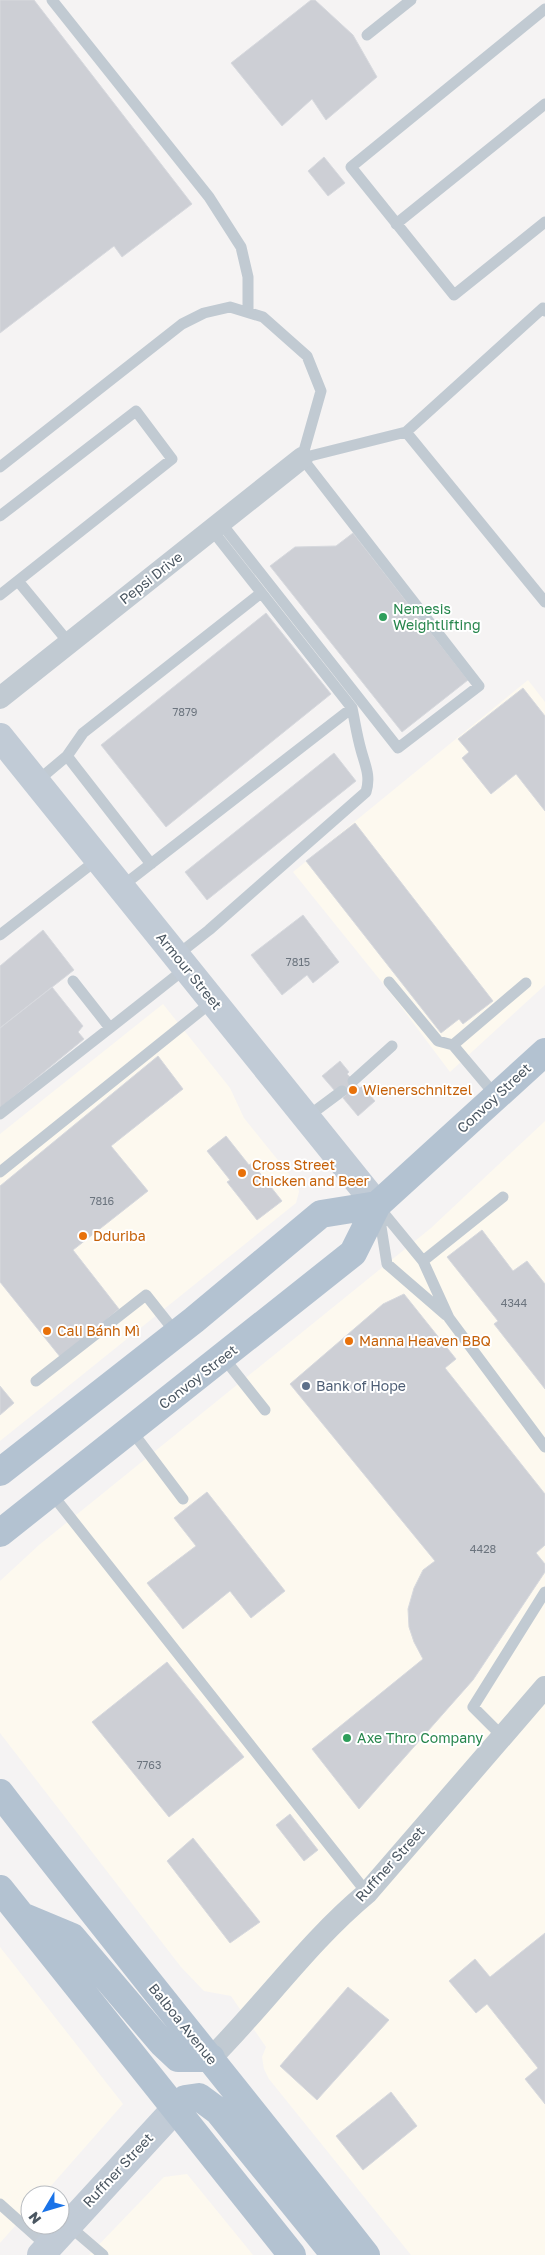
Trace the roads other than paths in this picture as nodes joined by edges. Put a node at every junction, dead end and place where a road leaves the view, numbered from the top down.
1 (52, 0) edge
2 (411, 0) edge
3 (545, 10) edge
4 (367, 35) dead end
5 (545, 104) edge
6 (545, 222) edge
7 (396, 224) junction
8 (544, 308) edge
9 (248, 312) junction
10 (406, 432) junction
11 (302, 458) junction
12 (0, 467) edge
13 (0, 516) edge
14 (216, 527) junction
15 (18, 581) junction
16 (261, 593) junction
17 (0, 595) edge
18 (545, 602) edge
19 (69, 643) junction
20 (0, 698) edge
21 (352, 708) junction
22 (3, 748) edge
23 (67, 756) junction
24 (36, 782) junction
25 (98, 859) junction
26 (151, 864) junction
27 (121, 887) junction
28 (0, 935) edge
29 (181, 962) junction
30 (73, 981) dead end
31 (389, 982) dead end
32 (526, 983) dead end
33 (213, 1001) junction
34 (110, 1028) junction
35 (453, 1045) junction
36 (392, 1046) dead end
37 (545, 1052) edge
38 (354, 1081) dead end
39 (342, 1091) dead end
40 (496, 1096) junction
41 (0, 1114) edge
42 (307, 1118) junction
43 (0, 1172) edge
44 (503, 1197) dead end
45 (377, 1205) junction
46 (423, 1261) junction
47 (450, 1318) junction
48 (176, 1333) junction
49 (223, 1357) junction
50 (36, 1381) dead end
51 (265, 1410) dead end
52 (131, 1430) junction
53 (545, 1447) edge
54 (0, 1472) edge
55 (51, 1493) junction
56 (183, 1499) dead end
57 (0, 1534) edge
58 (545, 1592) edge
59 (545, 1687) edge
60 (502, 1736) junction
61 (0, 1793) edge
62 (0, 1890) edge
63 (367, 1894) junction
64 (20, 1915) junction
65 (210, 2058) junction
66 (176, 2108) junction
67 (0, 2204) edge
68 (70, 2223) edge
69 (70, 2227) edge
70 (59, 2235) edge
71 (45, 2251) edge
72 (103, 2255) edge
73 (292, 2255) edge
74 (335, 2255) edge
75 (366, 2255) edge

1 - 9 lane
2 - 4 lane
3 - 7 lane
5 - 7 lane
6 - 7 lane
8 - 10 lane
9 - 11 lane
9 - 12 lane
10 - 11 lane
10 - 18 lane
11 - 14 street, Pepsi Drive
11 - 14 lane
13 - 15 lane
14 - 16 lane
14 - 19 street, Pepsi Drive
15 - 17 lane
15 - 19 lane
16 - 21 lane
16 - 23 lane
19 - 20 street, Pepsi Drive
21 - 26 lane
21 - 29 lane
22 - 24 street, Armour Street
23 - 24 lane
23 - 26 lane
24 - 25 street, Armour Street
25 - 27 street, Armour Street
25 - 28 lane
26 - 27 lane
27 - 29 street, Armour Street
29 - 33 street, Armour Street
29 - 34 lane
30 - 34 lane
31 - 35 lane
32 - 35 lane
33 - 42 street, Armour Street
33 - 43 lane
34 - 41 lane
35 - 40 lane
36 - 38 lane
37 - 40 main road, Convoy Street
39 - 42 lane
40 - 45 main road, Convoy Street
42 - 45 street, Armour Street
44 - 46 lane
45 - 46 lane
45 - 47 lane
45 - 48 main road
45 - 49 main road, Convoy Street
46 - 47 lane
47 - 53 lane
48 - 50 lane
48 - 54 main road
49 - 51 lane
49 - 52 main road, Convoy Street
52 - 55 main road, Convoy Street
52 - 56 lane
55 - 57 main road, Convoy Street
55 - 63 lane
58 - 60 lane
59 - 60 street, Ruffner Street
60 - 63 street, Ruffner Street
61 - 65 main road, Balboa Avenue
62 - 64 main road
63 - 65 street, Ruffner Street
64 - 65 main road
64 - 66 main road
65 - 75 main road, Balboa Avenue
66 - 68 street, Ruffner Street
66 - 73 main road
66 - 74 main road
67 - 71 lane
69 - 72 lane
70 - 71 street, Ruffner Street

